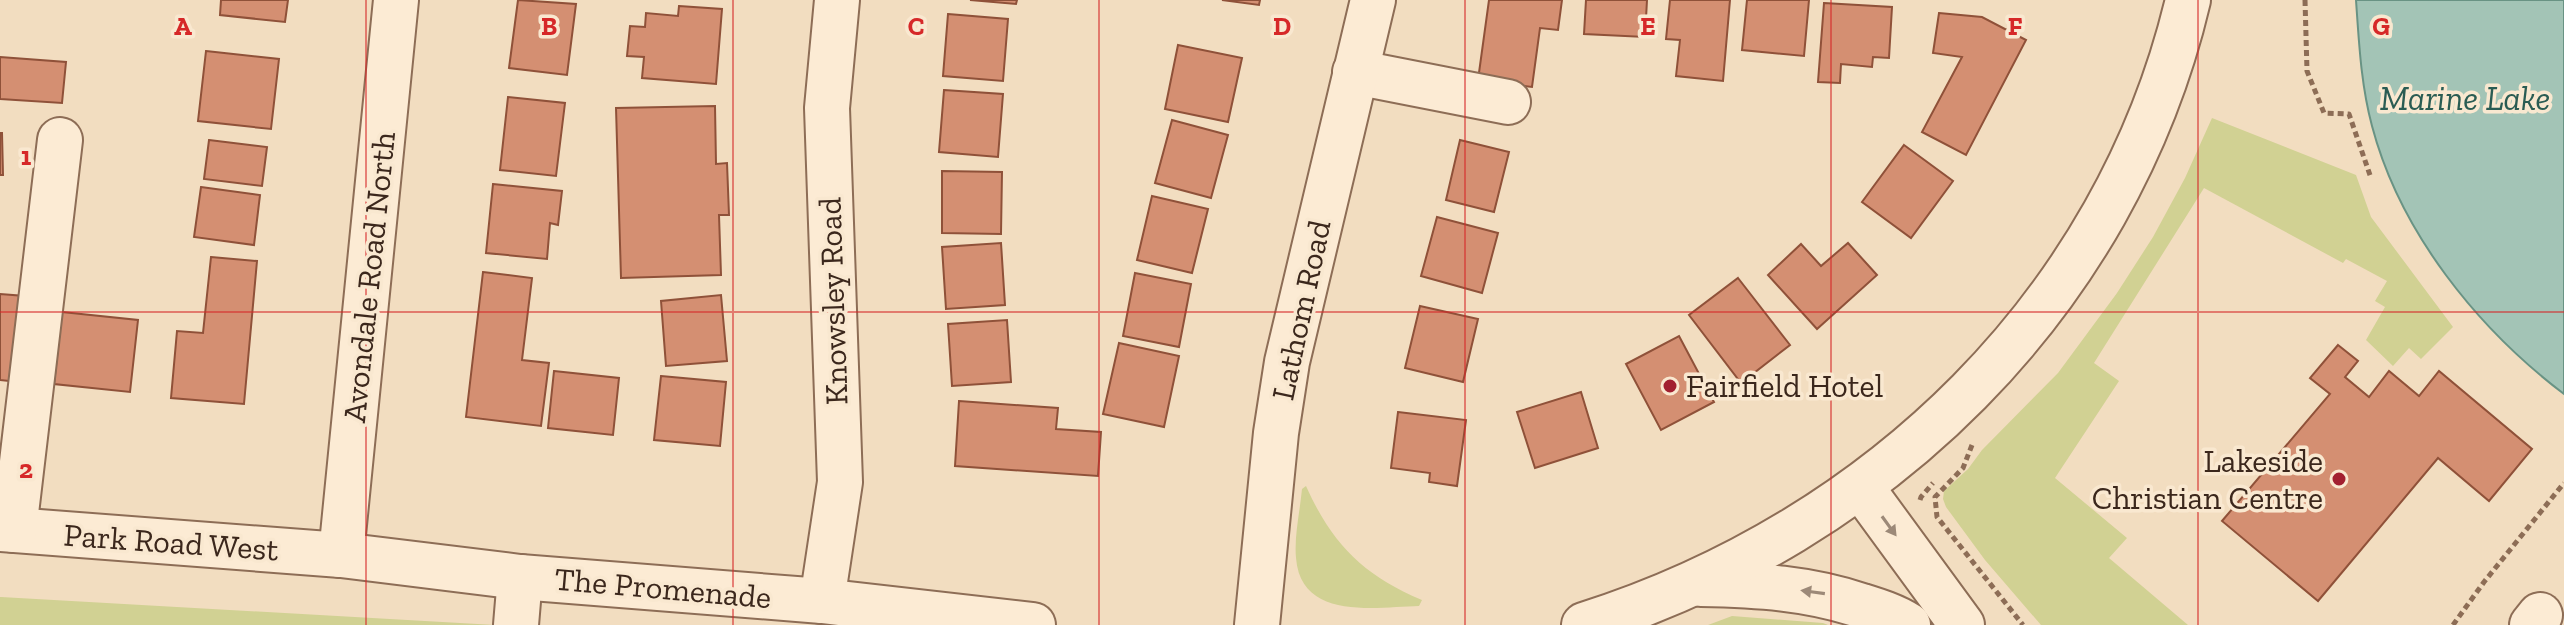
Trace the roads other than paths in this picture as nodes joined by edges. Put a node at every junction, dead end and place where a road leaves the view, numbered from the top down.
1 (396, 0) edge
2 (837, 0) edge
3 (1373, 0) edge
4 (2188, 0) edge
5 (1355, 72) junction
6 (1508, 102) dead end
7 (60, 140) dead end
8 (1861, 487) junction
9 (7, 530) edge
10 (341, 555) junction
11 (520, 577) junction
12 (1693, 584) junction
13 (822, 601) junction
14 (516, 625) edge
15 (1033, 625) edge
16 (1257, 625) edge
17 (1584, 625) edge
18 (1908, 625) edge
19 (1962, 625) edge

1 - 10 street, Avondale Road North
2 - 13 street, Knowsley Road
3 - 5 street, Lathom Road
4 - 8 street
5 - 6 street
5 - 16 street, Lathom Road
7 - 9 street
8 - 12 street
8 -> 19 street
9 - 10 street, Park Road West
10 - 11 street, The Promenade
11 - 13 street, The Promenade
11 - 14 street
12 - 17 street
18 -> 12 street
13 - 15 street, The Promenade

